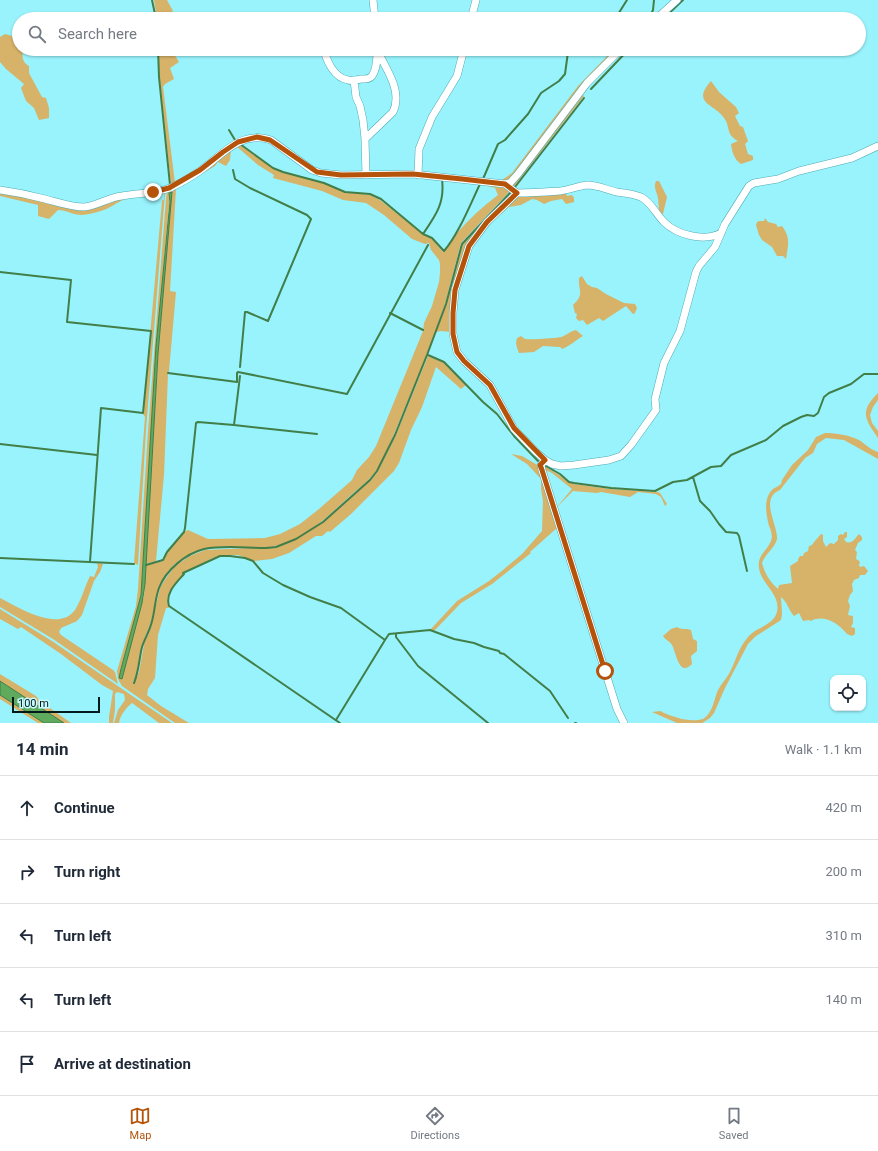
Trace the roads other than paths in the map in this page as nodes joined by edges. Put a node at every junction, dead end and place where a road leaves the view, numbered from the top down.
1 (373, 0) edge
2 (476, 0) edge
3 (677, 0) edge
4 (374, 12) edge
5 (473, 12) edge
6 (664, 12) edge
7 (326, 56) edge
8 (377, 56) edge
9 (380, 56) edge
10 (462, 56) edge
11 (614, 56) edge
12 (354, 80) junction
13 (365, 140) junction
14 (878, 146) edge
15 (366, 175) junction
16 (418, 175) junction
17 (505, 184) junction
18 (0, 190) edge
19 (517, 193) junction
20 (721, 233) junction
21 (545, 460) junction
22 (624, 723) edge

1 - 4 street
2 - 5 street
3 - 6 street
7 - 12 street
8 - 12 street
9 - 13 street
10 - 16 street
11 - 17 street
12 - 13 street
13 - 15 street
14 - 20 street
15 - 16 street
15 - 18 street
16 - 17 street
17 - 19 street
19 - 20 street
19 - 21 street
20 - 21 street
21 - 22 street

